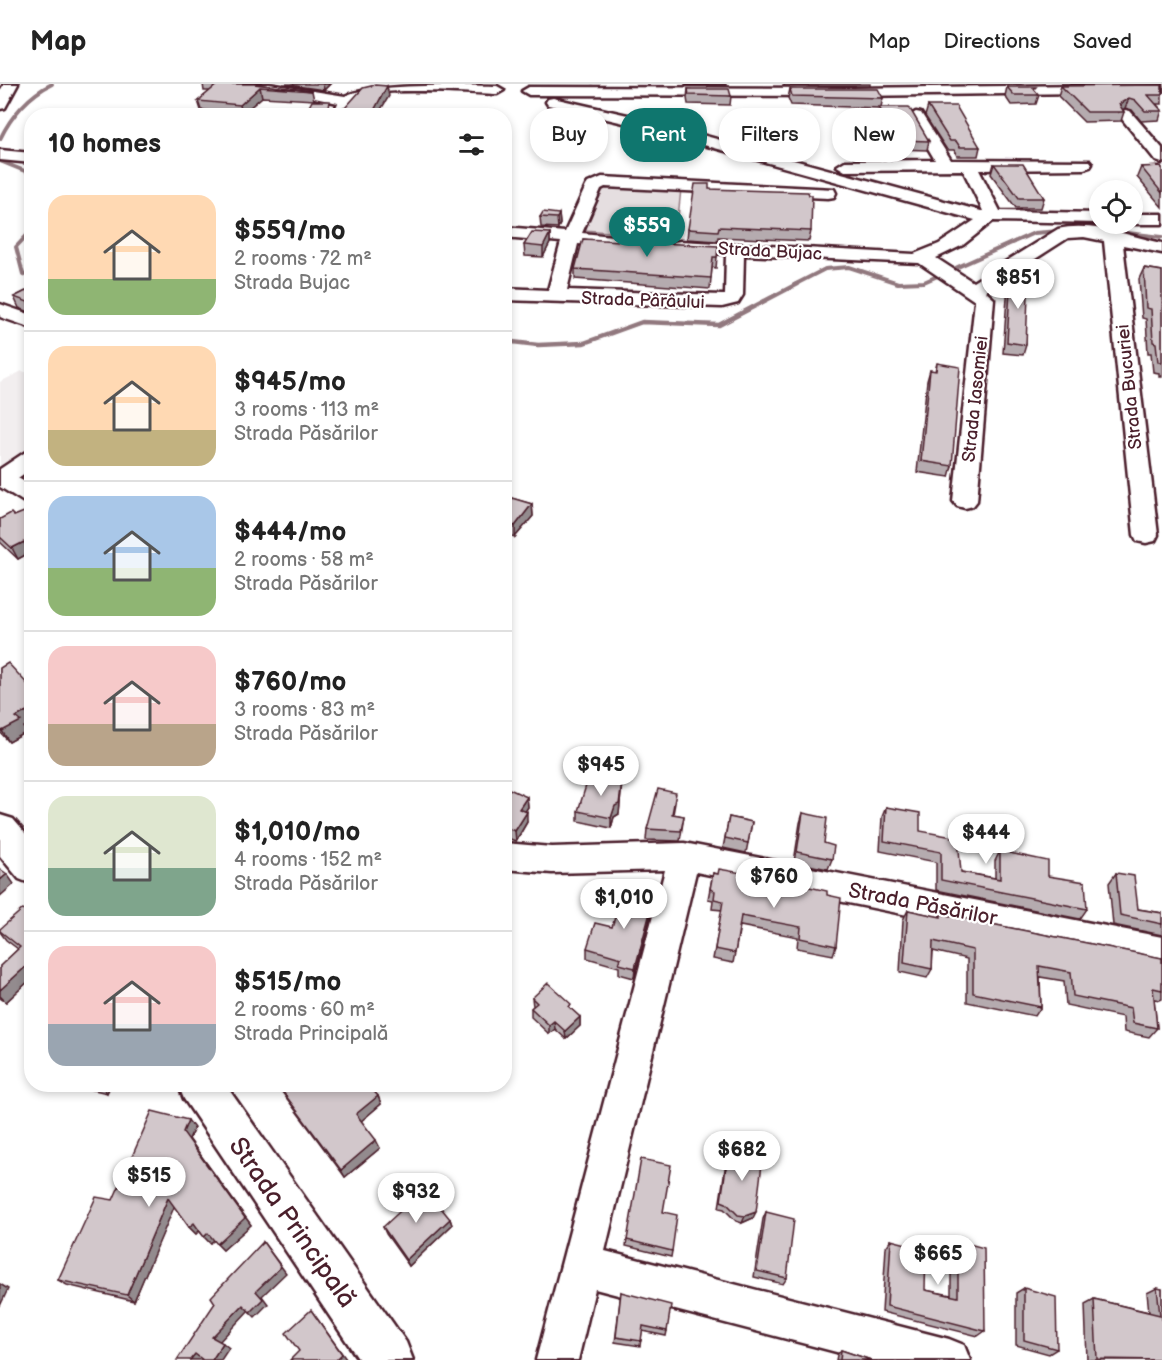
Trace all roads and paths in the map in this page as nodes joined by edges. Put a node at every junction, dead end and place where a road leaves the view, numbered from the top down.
1 (11, 84) edge
2 (232, 84) edge
3 (360, 87) edge
4 (1162, 88) edge
5 (511, 91) edge
6 (348, 101) junction
7 (0, 105) edge
8 (342, 108) edge
9 (1125, 114) edge
10 (916, 116) edge
11 (0, 155) edge
12 (24, 157) edge
13 (1162, 158) edge
14 (1084, 164) dead end
15 (969, 165) junction
16 (845, 166) dead end
17 (946, 166) junction
18 (828, 193) dead end
19 (989, 217) junction
20 (1089, 218) edge
21 (1143, 219) edge
22 (1162, 219) edge
23 (512, 233) edge
24 (571, 238) junction
25 (1113, 239) junction
26 (1162, 248) edge
27 (735, 250) junction
28 (923, 258) junction
29 (972, 291) junction
30 (512, 294) edge
31 (556, 297) junction
32 (0, 310) edge
33 (24, 319) edge
34 (24, 463) edge
35 (1, 479) edge
36 (24, 492) edge
37 (965, 501) dead end
38 (1146, 535) dead end
39 (0, 830) edge
40 (684, 856) junction
41 (512, 857) edge
42 (24, 858) edge
43 (1162, 952) edge
44 (204, 1092) edge
45 (581, 1265) junction
46 (388, 1360) edge
47 (557, 1360) edge
48 (949, 1360) edge

1 - 7 street
2 - 6 street
3 - 5 street
3 - 6 street
4 - 5 street
5 - 19 street
6 - 8 street
9 - 13 street
10 - 17 street
11 - 12 street
14 - 15 street
15 - 17 street
15 - 19 street
16 - 17 street
18 - 24 street
19 - 20 street
19 - 28 street
21 - 22 street
23 - 24 street, Strada Bujac
24 - 27 street, Strada Bujac
24 - 31 street
25 - 26 street
25 - 29 street
25 - 38 street, Strada Bucuriei
27 - 28 street, Strada Bujac
27 - 31 street, Strada Pârâului
28 - 29 street, Strada Iasomiei
29 - 37 street, Strada Iasomiei
30 - 31 street, Strada Pârâului
32 - 33 street
34 - 35 street
35 - 36 street
39 - 42 main road
40 - 41 street, Strada Păsărilor
40 - 43 street, Strada Păsărilor
40 - 45 street
44 - 46 main road, Strada Principală
45 - 47 street
45 - 48 street

